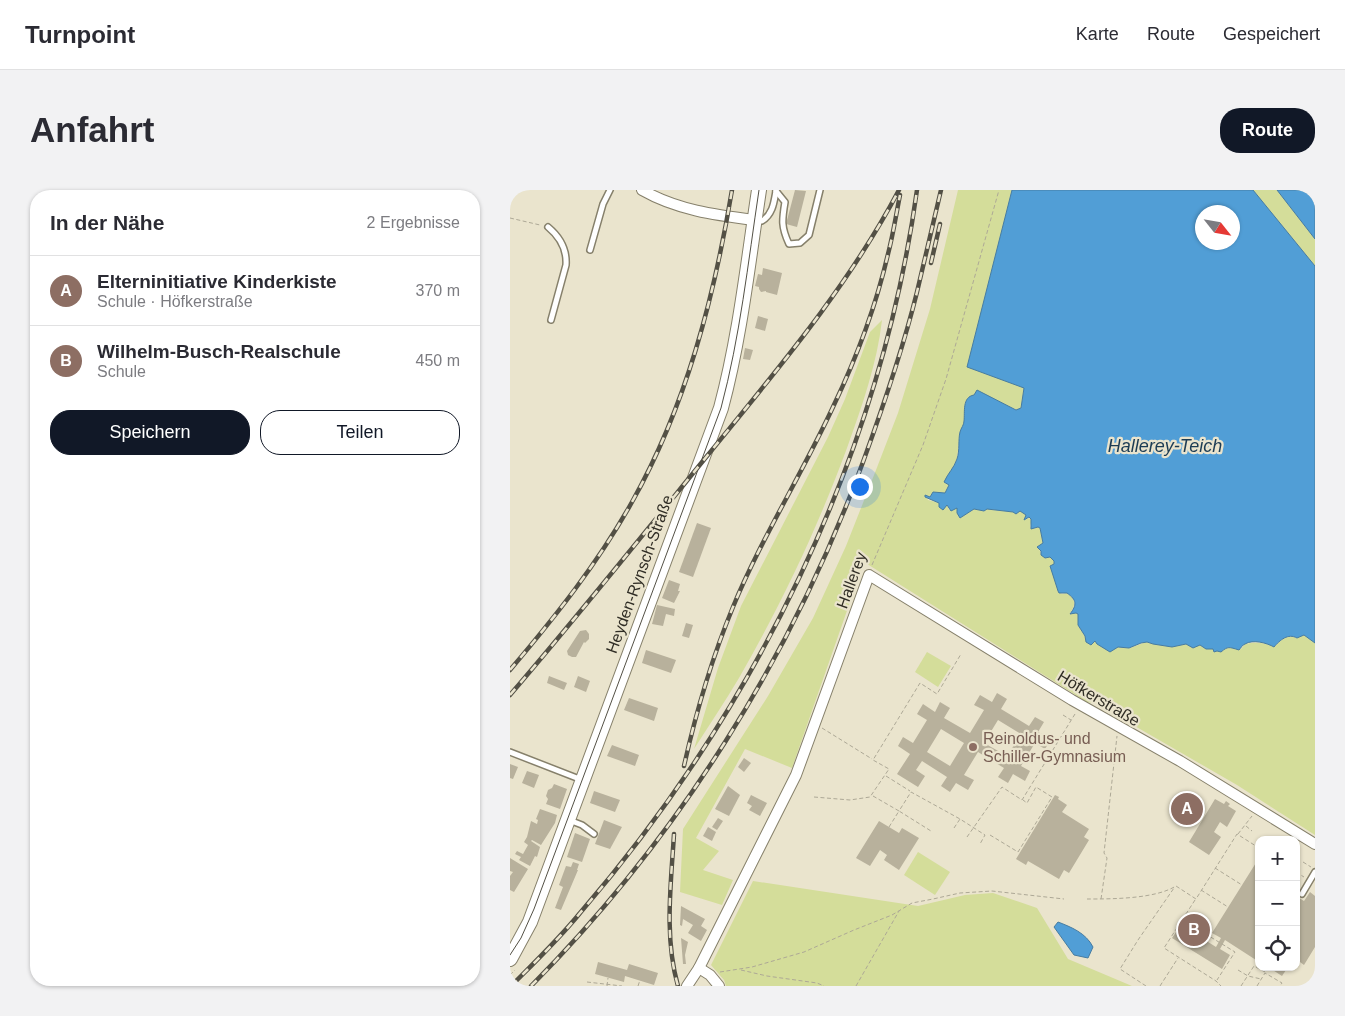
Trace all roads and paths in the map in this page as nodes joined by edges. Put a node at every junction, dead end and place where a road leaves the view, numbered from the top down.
1 (610, 190) edge
2 (642, 190) edge
3 (759, 190) edge
4 (820, 190) edge
5 (999, 190) edge
6 (776, 191) edge
7 (510, 218) edge
8 (754, 220) junction
9 (548, 227) joint
10 (590, 250) dead end
11 (551, 320) dead end
12 (869, 575) junction
13 (961, 654) dead end
14 (1080, 705) junction
15 (1063, 715) dead end
16 (1071, 720) junction
17 (822, 728) dead end
18 (1117, 732) dead end
19 (510, 752) edge
20 (873, 760) junction
21 (885, 775) junction
22 (583, 780) junction
23 (911, 792) junction
24 (872, 795) junction
25 (814, 797) dead end
26 (1022, 800) junction
27 (1257, 809) junction
28 (899, 811) junction
29 (568, 820) junction
30 (960, 820) junction
31 (1245, 826) junction
32 (889, 827) dead end
33 (954, 828) dead end
34 (973, 828) junction
35 (931, 831) dead end
36 (1252, 831) dead end
37 (594, 834) dead end
38 (1238, 834) junction
39 (990, 835) dead end
40 (967, 837) dead end
41 (980, 844) dead end
42 (1315, 844) edge
43 (1255, 845) edge
44 (1303, 862) dead end
45 (1215, 868) junction
46 (1315, 871) edge
47 (1300, 875) edge
48 (1310, 881) junction
49 (1242, 885) dead end
50 (1176, 886) junction
51 (1201, 890) junction
52 (1302, 894) dead end
53 (1064, 899) dead end
54 (1087, 899) dead end
55 (1102, 899) junction
56 (1196, 899) junction
57 (1228, 906) dead end
58 (899, 911) junction
59 (1183, 919) junction
60 (1179, 957) junction
61 (513, 964) edge
62 (699, 968) junction
63 (740, 970) junction
64 (1238, 970) dead end
65 (1265, 973) junction
66 (510, 975) edge
67 (710, 975) junction
68 (1248, 976) junction
69 (608, 978) dead end
70 (1262, 979) junction
71 (640, 980) dead end
72 (1216, 981) junction
73 (587, 982) dead end
74 (607, 985) edge
75 (622, 986) edge
76 (638, 986) edge
77 (687, 986) edge
78 (719, 986) edge
79 (824, 986) edge
80 (856, 986) edge
81 (1146, 986) edge
82 (1160, 986) edge
83 (1221, 986) edge
84 (1241, 986) edge
85 (1257, 986) edge
86 (1280, 986) edge

1 - 10 lane
2 - 8 street
3 - 8 main road, Heyden-Rynsch-Straße
4 - 6 lane
5 - 12 path, Hallerey
6 - 8 lane
7 - 9 path
8 - 22 main road, Heyden-Rynsch-Straße
9 - 11 lane
12 - 14 street, Höfkerstraße
12 - 62 street, Hallerey
13 - 20 path
14 - 16 path
14 - 27 street, Höfkerstraße
15 - 16 path
16 - 26 path
17 - 20 path
18 - 55 path
19 - 22 lane
20 - 21 path
21 - 23 path
21 - 24 path
22 - 29 main road, Heyden-Rynsch-Straße
23 - 28 path
23 - 30 path
24 - 25 path
24 - 28 path
26 - 34 path
26 - 39 path
27 - 31 path
27 - 42 street, Höfkerstraße
28 - 32 path
28 - 35 path
29 - 37 lane
29 - 61 main road, Heyden-Rynsch-Straße
30 - 33 path
30 - 34 path
31 - 36 path
31 - 38 path
34 - 40 path
34 - 41 path
38 - 43 path
38 - 45 path
44 - 46 path
45 - 49 path
45 - 51 path
46 - 48 lane
47 - 48 path
48 - 52 lane
50 - 55 path
50 - 56 path
50 - 81 path
51 - 56 path
51 - 57 path
53 - 58 path
54 - 55 path
56 - 59 path
58 - 63 path
58 - 80 path
59 - 60 path
59 - 72 path
60 - 72 path
60 - 82 path
61 - 66 path
62 - 67 street
62 - 77 street, Hallerey
63 - 67 path
63 - 79 path
64 - 68 path
65 - 68 path
65 - 70 path
65 - 86 path
67 - 78 street
68 - 70 path
68 - 84 path
69 - 74 path
70 - 85 path
71 - 76 path
72 - 83 path
73 - 74 path
74 - 75 path

